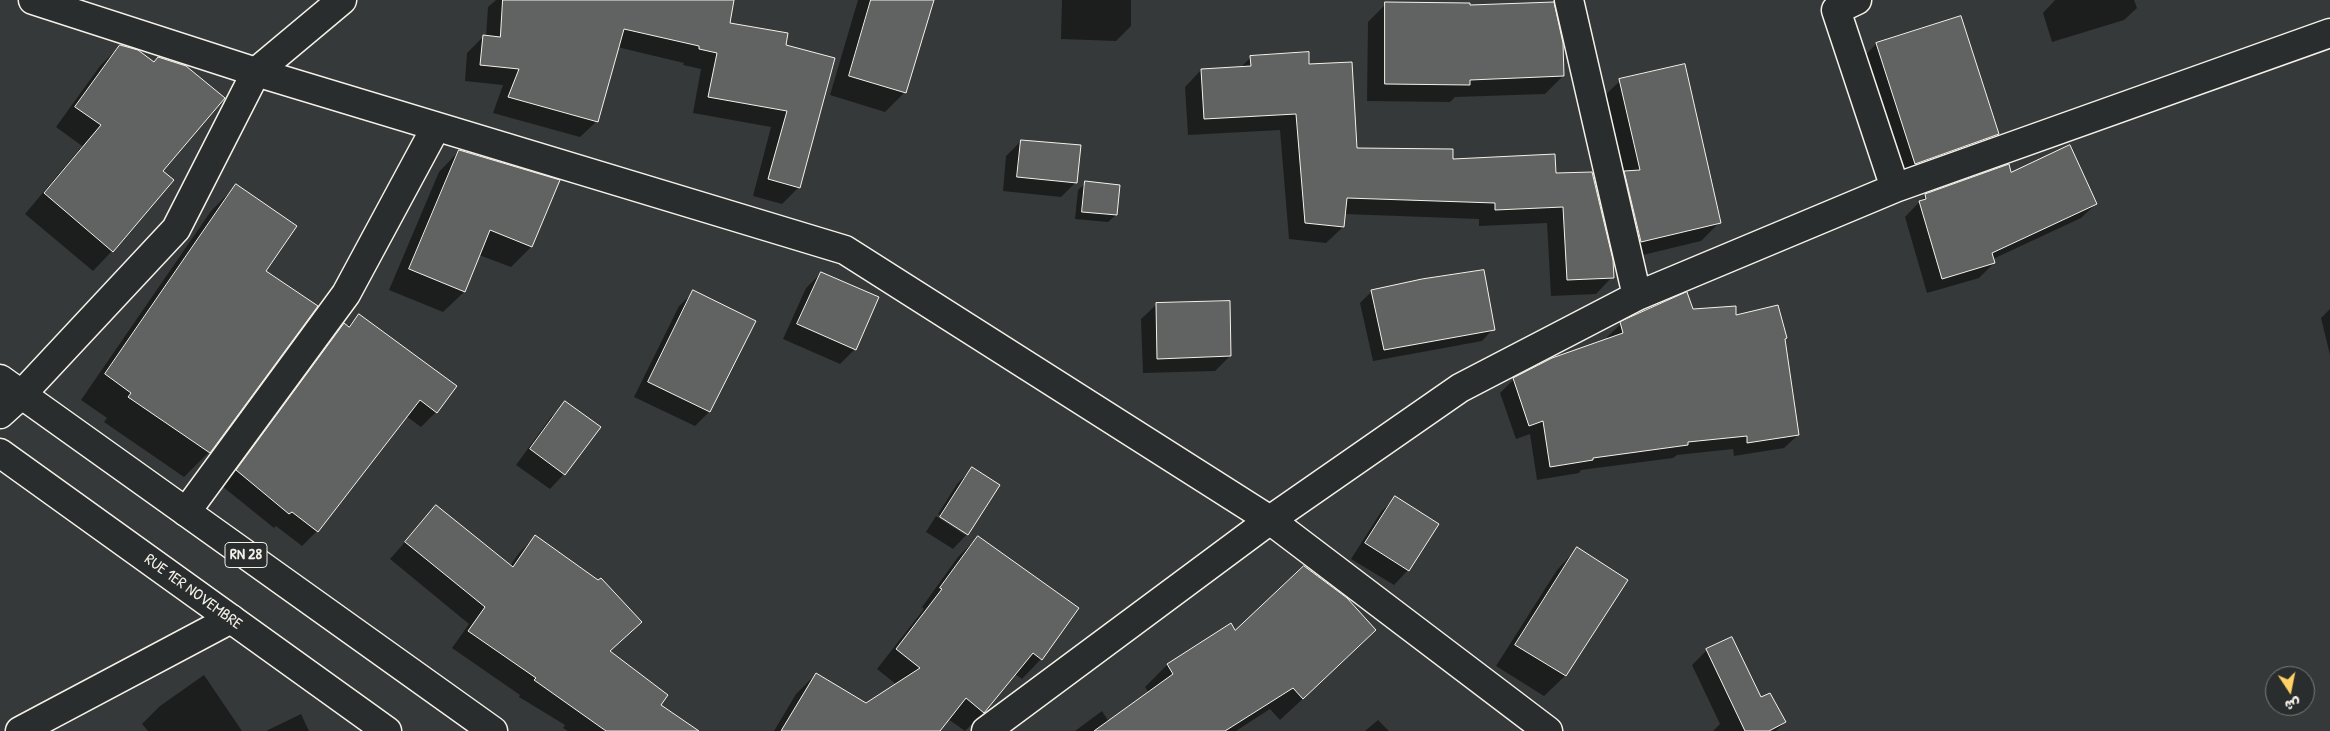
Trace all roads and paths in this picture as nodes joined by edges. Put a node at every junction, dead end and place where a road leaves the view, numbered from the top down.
1 (33, 0) edge
2 (342, 0) edge
3 (1569, 0) edge
4 (1857, 0) edge
5 (2330, 33) edge
6 (256, 72) junction
7 (436, 127) junction
8 (1895, 188) junction
9 (1637, 296) junction
10 (0, 379) edge
11 (21, 395) junction
12 (0, 414) edge
13 (0, 453) edge
14 (186, 512) junction
15 (1270, 520) junction
16 (230, 619) junction
17 (20, 731) edge
18 (387, 731) edge
19 (493, 731) edge
20 (986, 731) edge
21 (1548, 731) edge

1 - 6 street
2 - 6 street
3 - 9 street
4 - 8 street
5 - 8 street
6 - 7 street
6 - 11 street
7 - 14 street
7 - 15 street
8 - 9 street
9 - 15 street
10 - 11 street, RN 28
11 - 12 street
11 - 14 street, RN 28
13 - 16 street, RUE 1ER NOVEMBRE
14 - 19 street, RN 28
15 - 20 street
15 - 21 street
16 - 17 street
16 - 18 street, RUE 1ER NOVEMBRE

